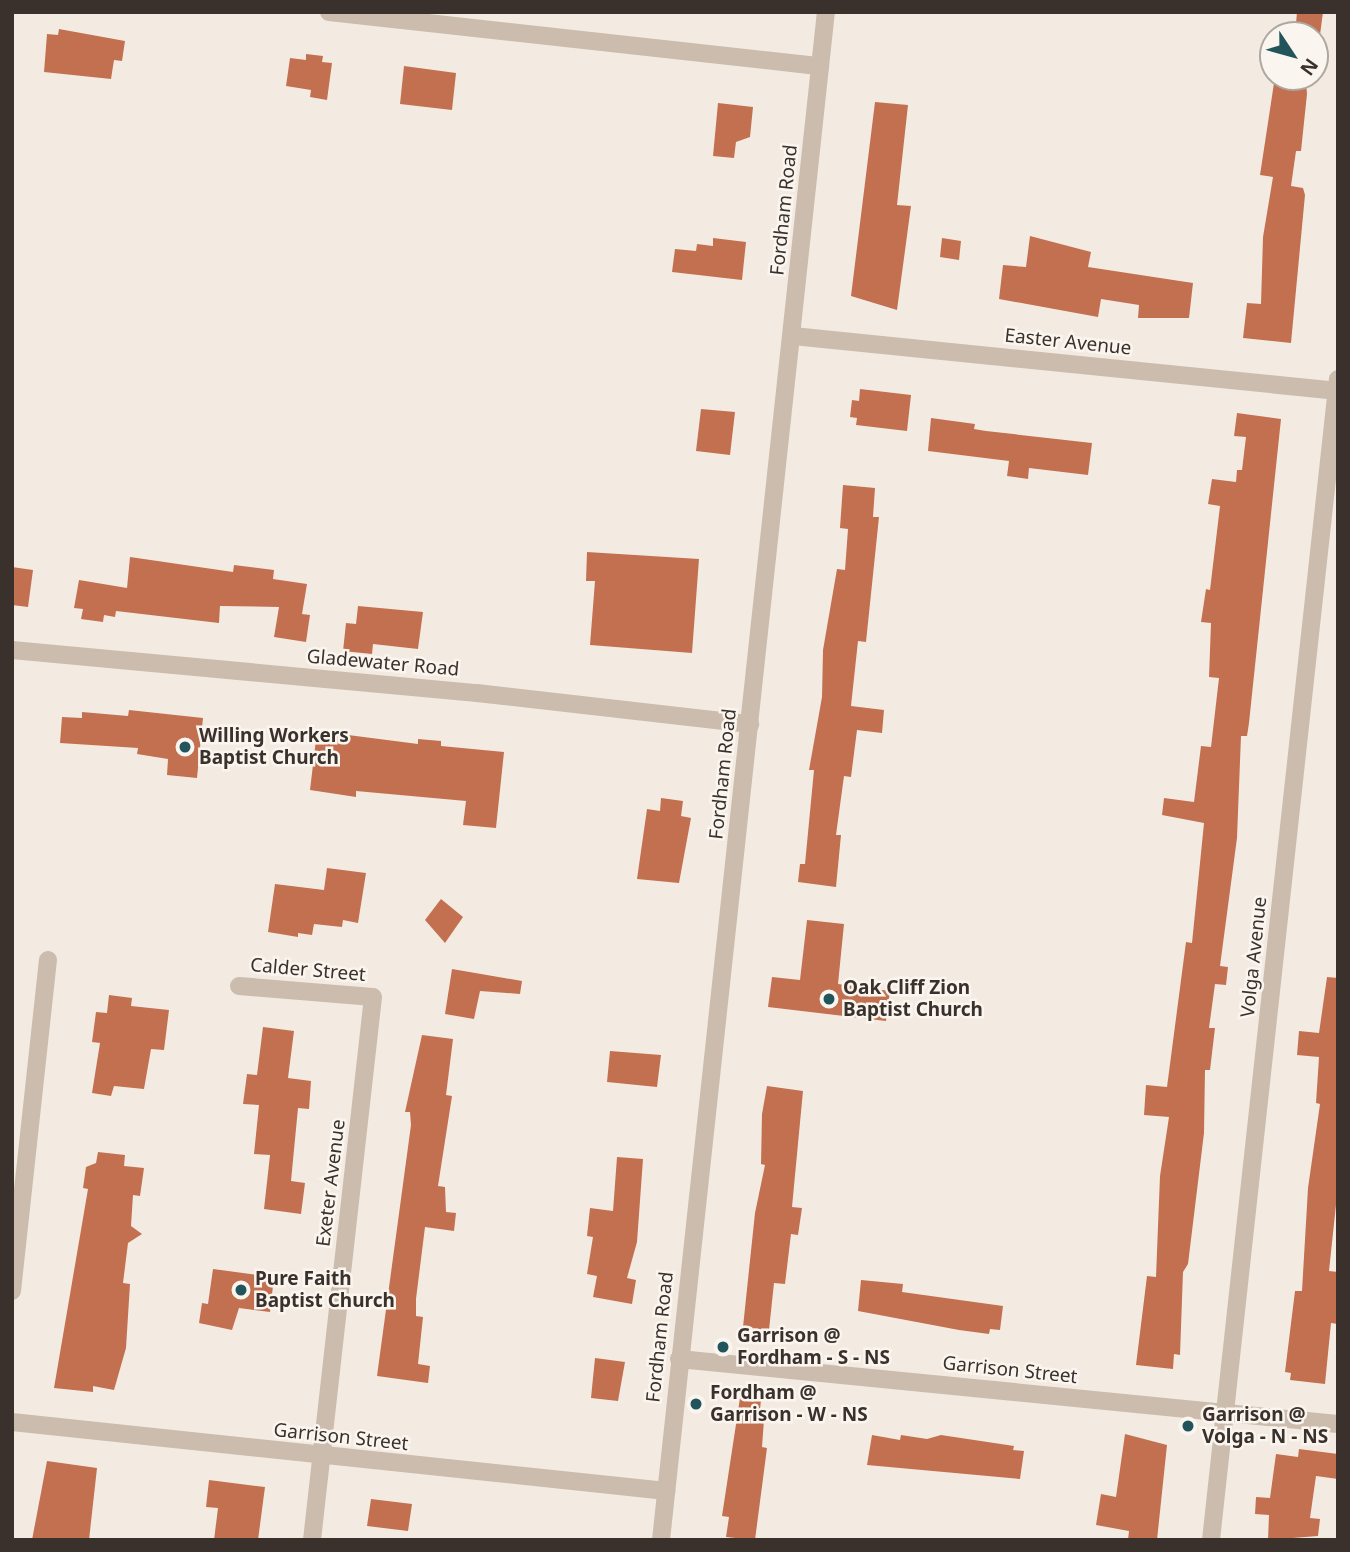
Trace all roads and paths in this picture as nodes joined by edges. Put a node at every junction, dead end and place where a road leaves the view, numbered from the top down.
1 (329, 12) edge
2 (826, 12) edge
3 (820, 66) junction
4 (793, 336) junction
5 (1337, 387) edge
6 (12, 650) edge
7 (750, 724) junction
8 (48, 960) dead end
9 (239, 986) dead end
10 (373, 997) joint
11 (12, 1291) edge
12 (679, 1359) junction
13 (1225, 1412) junction
14 (12, 1422) edge
15 (1338, 1424) edge
16 (321, 1457) junction
17 (666, 1491) junction
18 (312, 1540) edge
19 (661, 1540) edge
20 (1211, 1540) edge

1 - 3 street
2 - 3 street, Fordham Road
3 - 4 street, Fordham Road
4 - 5 street, Easter Avenue
4 - 7 street, Fordham Road
5 - 13 street, Volga Avenue
6 - 7 street, Gladewater Road
7 - 12 street, Fordham Road
8 - 11 street
9 - 10 street, Calder Street
10 - 16 street, Exeter Avenue
12 - 13 street, Garrison Street
12 - 17 street, Fordham Road
13 - 15 street, Garrison Street
13 - 20 street, Volga Avenue
14 - 16 street, Garrison Street
16 - 17 street, Garrison Street
16 - 18 street, Exeter Avenue
17 - 19 street, Fordham Road

